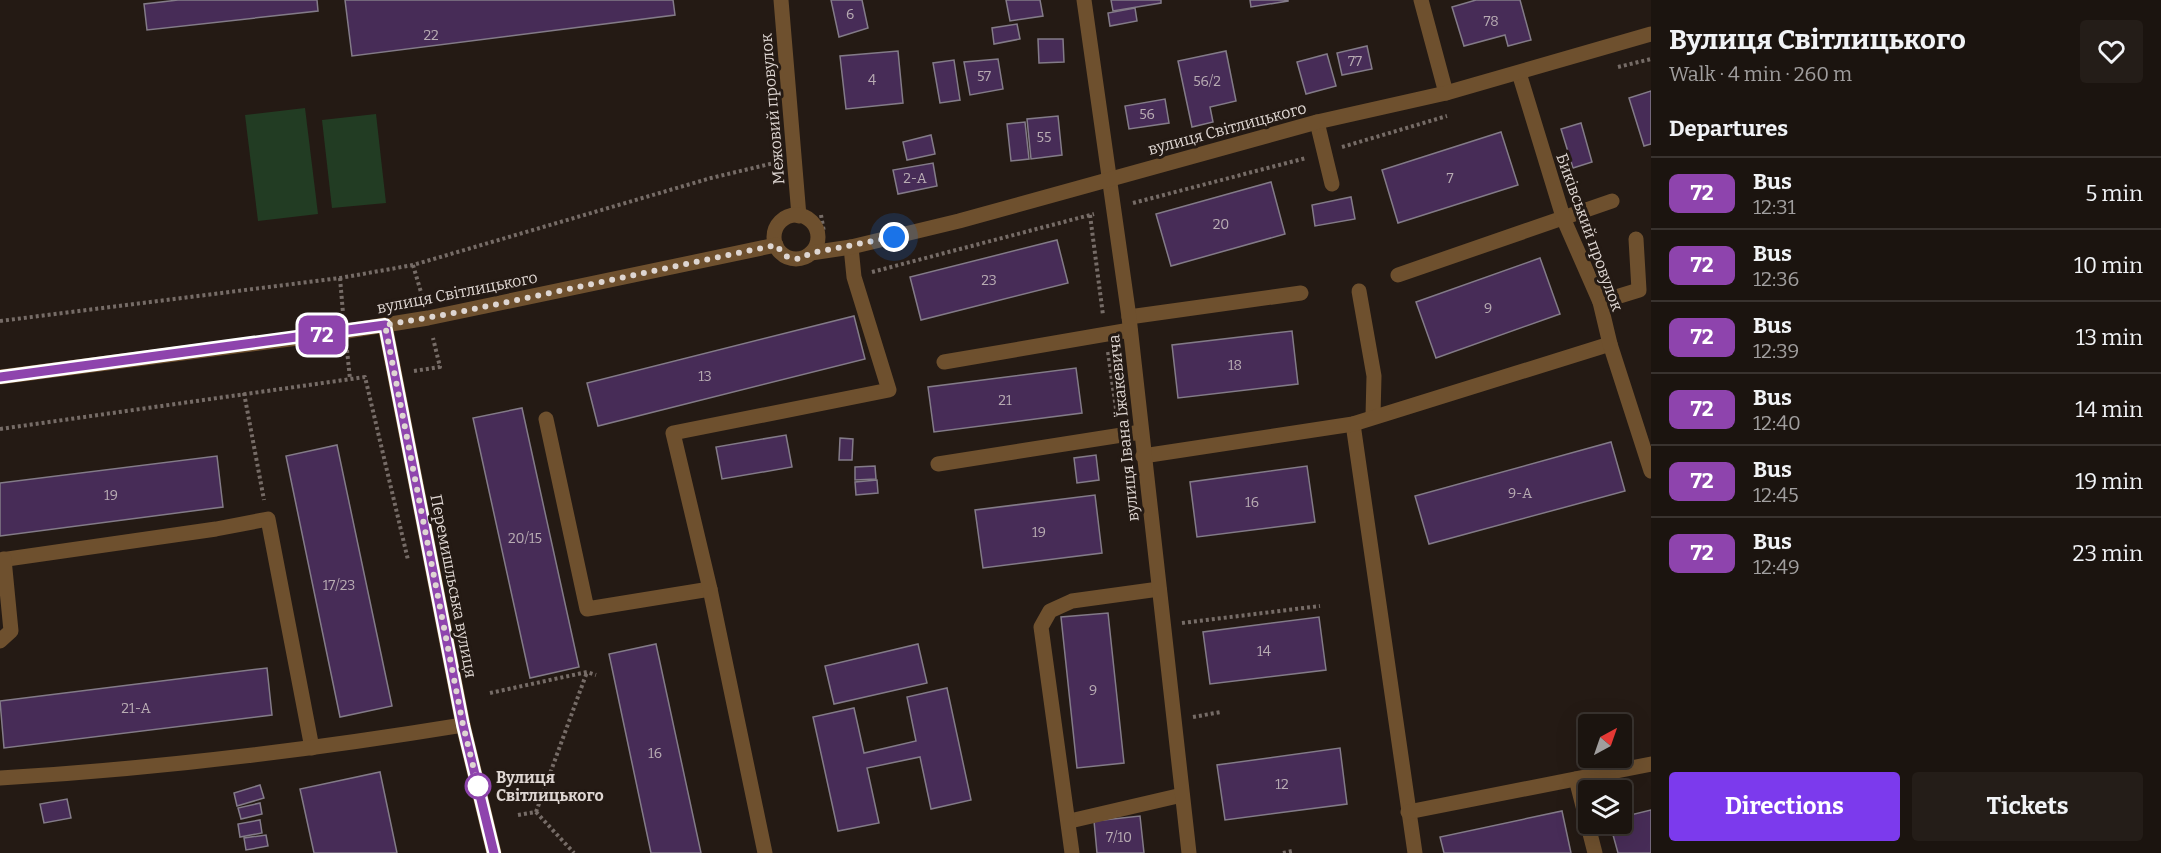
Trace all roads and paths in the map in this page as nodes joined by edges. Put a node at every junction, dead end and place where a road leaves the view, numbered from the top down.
1 (781, 0) edge
2 (1084, 0) edge
3 (1421, 0) edge
4 (1651, 34) edge
5 (1651, 59) edge
6 (1608, 70) dead end
7 (1519, 73) junction
8 (1446, 93) junction
9 (1457, 113) dead end
10 (1317, 123) junction
11 (1324, 153) junction
12 (780, 162) dead end
13 (1111, 178) junction
14 (1332, 184) dead end
15 (1612, 201) dead end
16 (1127, 205) dead end
17 (820, 206) dead end
18 (1099, 212) dead end
19 (1090, 214) junction
20 (799, 216) junction
21 (1564, 220) junction
22 (826, 239) dead end
23 (1636, 239) dead end
24 (776, 245) junction
25 (851, 248) junction
26 (811, 253) junction
27 (1398, 275) dead end
28 (854, 277) junction
29 (1359, 291) dead end
30 (1301, 293) dead end
31 (1600, 302) junction
32 (0, 321) edge
33 (1130, 323) junction
34 (385, 325) junction
35 (1106, 333) junction
36 (1610, 344) junction
37 (944, 362) dead end
38 (0, 377) edge
39 (244, 393) junction
40 (1373, 416) junction
41 (546, 419) dead end
42 (1353, 424) junction
43 (0, 429) edge
44 (1141, 432) junction
45 (1143, 456) junction
46 (938, 464) dead end
47 (1651, 471) edge
48 (268, 519) junction
49 (2, 560) edge
50 (409, 564) dead end
51 (710, 589) junction
52 (1159, 589) junction
53 (1320, 606) dead end
54 (1173, 624) dead end
55 (0, 641) edge
56 (587, 672) junction
57 (596, 675) dead end
58 (490, 693) dead end
59 (1221, 712) dead end
60 (1193, 717) dead end
61 (463, 725) junction
62 (312, 748) junction
63 (1651, 764) edge
64 (0, 778) edge
65 (1576, 779) junction
66 (1182, 795) junction
67 (536, 812) junction
68 (1408, 812) junction
69 (518, 815) dead end
70 (1070, 821) junction
71 (1292, 851) dead end
72 (494, 853) edge
73 (574, 853) edge
74 (765, 853) edge
75 (1072, 853) edge
76 (1189, 853) edge
77 (1282, 853) edge
78 (1415, 853) edge
79 (1595, 853) edge

1 - 20 street, Межовий провулок
2 - 13 street, вулиця Івана Їжакевича
3 - 8 street
4 - 7 street, вулиця Світлицького
5 - 6 path
7 - 8 street, вулиця Світлицького
7 - 21 street, Биківський провулок
8 - 10 street, вулиця Світлицького
9 - 11 path
10 - 11 street
10 - 13 street, вулиця Світлицького
11 - 14 street
11 - 16 path
12 - 32 path
13 - 25 street, вулиця Світлицького
13 - 33 street, вулиця Івана Їжакевича
15 - 21 street
17 - 22 path
18 - 19 path
19 - 28 path
19 - 35 path
20 - 24 street
20 - 26 street
21 - 27 street
21 - 31 street, Биківський провулок
23 - 31 street
24 - 26 street
24 - 34 street, вулиця Світлицького
25 - 26 street, вулиця Світлицького
25 - 28 street
28 - 51 street
29 - 40 street
30 - 33 street
31 - 36 street, Биківський провулок
33 - 35 street
33 - 44 street, вулиця Івана Їжакевича
34 - 38 street, вулиця Світлицького
34 - 61 street, Перемишльська вулиця
35 - 37 street
36 - 40 street
36 - 47 street, Биківський провулок
39 - 43 path
39 - 48 path
39 - 50 path
40 - 42 street
41 - 51 street
42 - 45 street
42 - 68 street
44 - 45 street, вулиця Івана Їжакевича
44 - 46 street
45 - 52 street, вулиця Івана Їжакевича
48 - 49 street
48 - 62 street
49 - 55 street
51 - 74 street
52 - 66 street, вулиця Івана Їжакевича
52 - 70 street
53 - 54 path
56 - 57 path
56 - 58 path
56 - 67 path
59 - 60 path
61 - 62 street
61 - 72 street, Перемишльська вулиця
62 - 64 street
63 - 65 street
65 - 68 street
65 - 79 street
66 - 70 street
66 - 76 street, вулиця Івана Їжакевича
67 - 69 path
67 - 73 path
68 - 78 street
70 - 75 street
71 - 77 path

